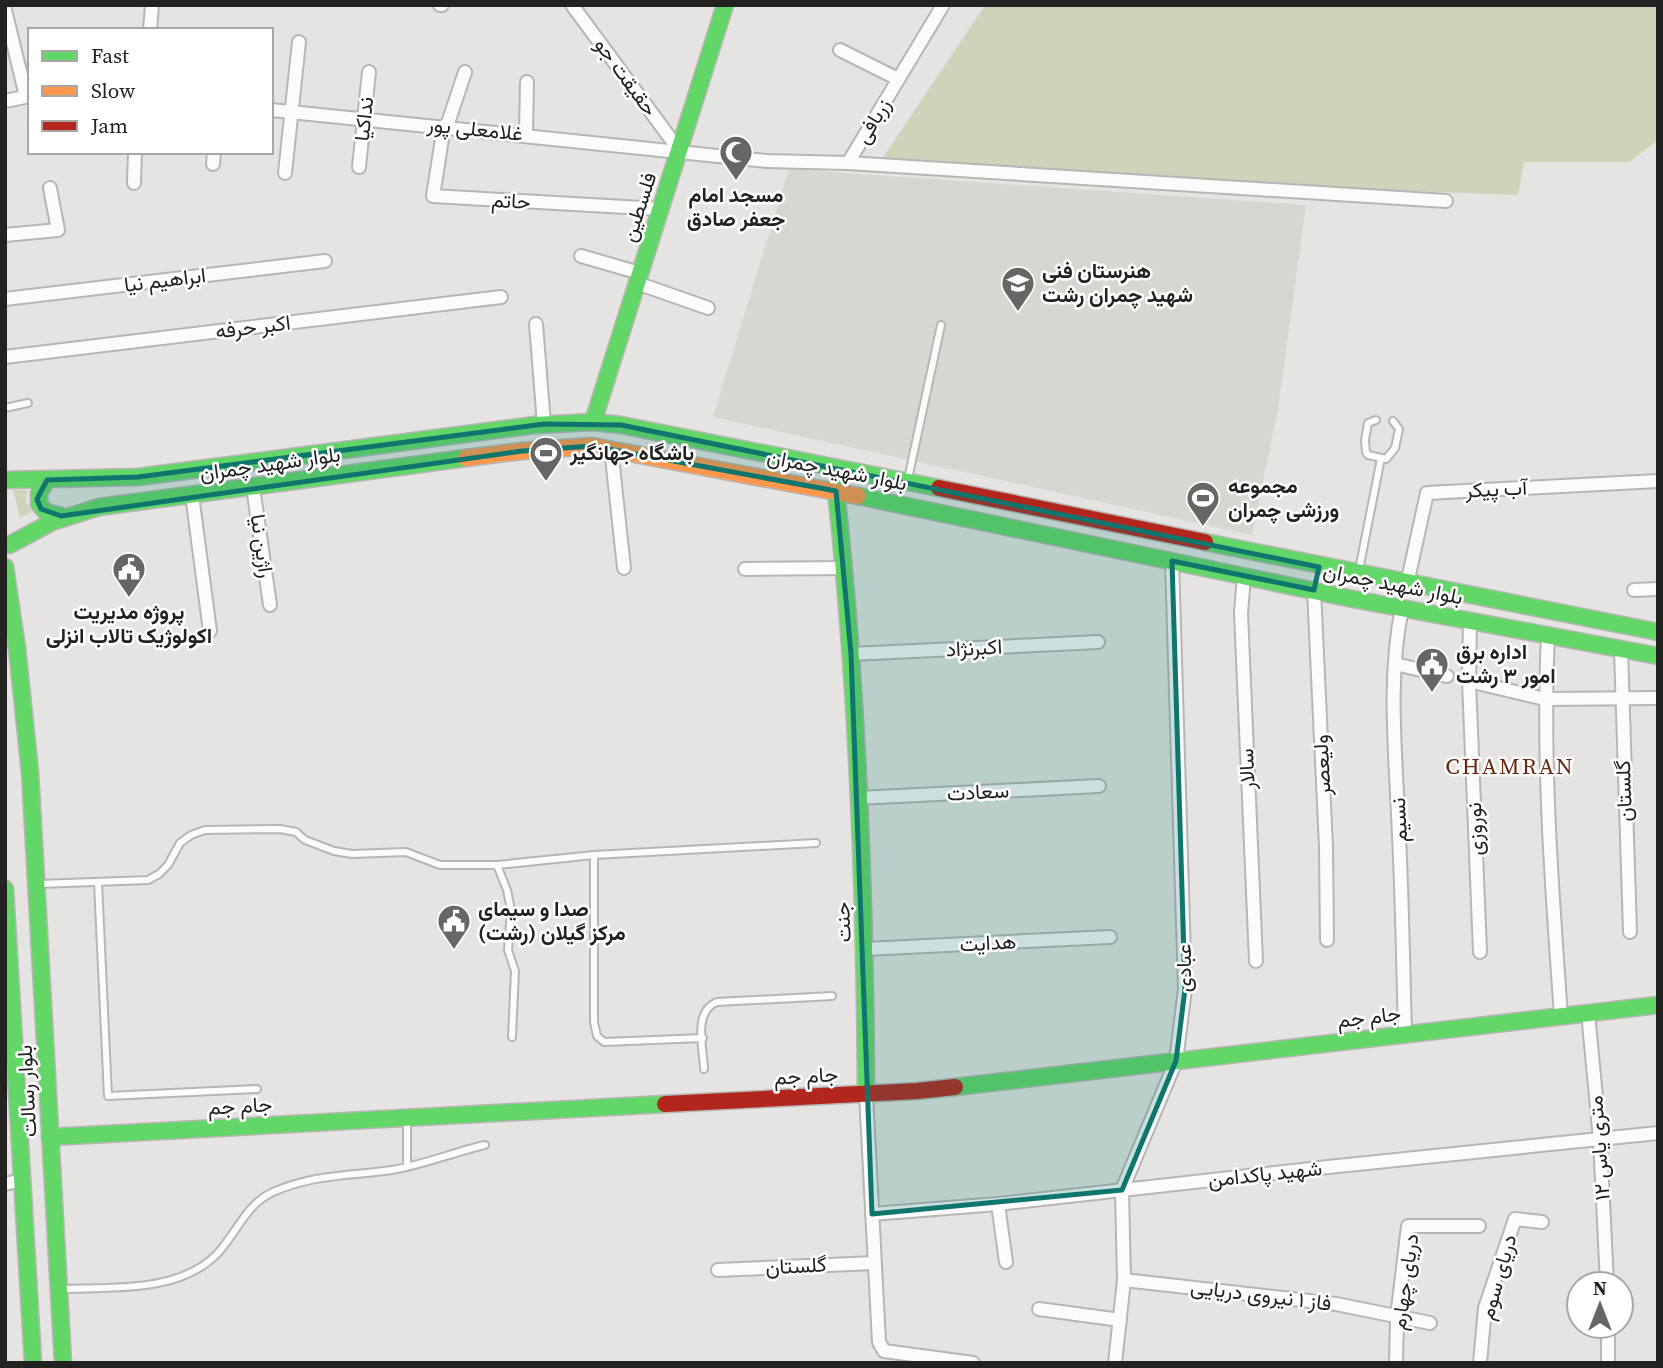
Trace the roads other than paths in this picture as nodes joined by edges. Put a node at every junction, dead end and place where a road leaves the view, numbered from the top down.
1 (152, 5) edge
2 (572, 5) edge
3 (725, 5) edge
4 (943, 5) edge
5 (5, 10) edge
6 (150, 28) edge
7 (299, 42) dead end
8 (840, 50) dead end
9 (369, 72) dead end
10 (465, 72) dead end
11 (898, 79) junction
12 (527, 82) dead end
13 (28, 96) edge
14 (5, 101) edge
15 (273, 110) edge
16 (292, 112) junction
17 (363, 118) junction
18 (445, 126) junction
19 (526, 134) junction
20 (679, 150) junction
21 (135, 154) edge
22 (848, 163) junction
23 (359, 167) dead end
24 (285, 173) dead end
25 (134, 183) dead end
26 (50, 188) dead end
27 (1446, 201) dead end
28 (660, 209) junction
29 (5, 235) edge
30 (581, 256) dead end
31 (325, 261) dead end
32 (639, 278) junction
33 (501, 297) dead end
34 (5, 299) edge
35 (708, 308) dead end
36 (536, 324) dead end
37 (941, 325) dead end
38 (5, 357) edge
39 (28, 403) dead end
40 (5, 408) edge
41 (1376, 420) dead end
42 (1393, 421) dead end
43 (593, 422) junction
44 (544, 424) junction
45 (611, 448) junction
46 (1381, 458) junction
47 (840, 467) junction
48 (5, 480) edge
49 (47, 480) junction
50 (1658, 481) edge
51 (914, 482) junction
52 (253, 487) junction
53 (835, 491) junction
54 (192, 495) junction
55 (916, 507) junction
56 (61, 516) junction
57 (7, 539) edge
58 (1172, 561) junction
59 (5, 567) edge
60 (1319, 567) junction
61 (624, 568) dead end
62 (844, 568) junction
63 (745, 569) dead end
64 (1358, 575) junction
65 (1244, 576) junction
66 (1407, 584) junction
67 (1658, 589) edge
68 (1314, 590) junction
69 (1634, 590) dead end
70 (1353, 599) junction
71 (270, 605) dead end
72 (1402, 608) junction
73 (1470, 621) junction
74 (210, 631) dead end
75 (1658, 632) edge
76 (1548, 635) junction
77 (1098, 642) dead end
78 (11, 644) edge
79 (1621, 649) junction
80 (851, 654) junction
81 (1658, 656) edge
82 (1395, 664) junction
83 (1447, 676) dead end
84 (1469, 681) junction
85 (1658, 698) edge
86 (1545, 699) junction
87 (1621, 699) junction
88 (1098, 786) dead end
89 (858, 798) junction
90 (816, 843) dead end
91 (594, 855) junction
92 (497, 865) junction
93 (98, 883) junction
94 (37, 884) junction
95 (5, 887) edge
96 (1630, 932) dead end
97 (1110, 937) dead end
98 (1327, 940) dead end
99 (865, 949) junction
100 (1480, 952) dead end
101 (1256, 961) dead end
102 (832, 996) dead end
103 (1658, 1005) edge
104 (1588, 1013) junction
105 (1561, 1016) junction
106 (1405, 1034) junction
107 (512, 1037) dead end
108 (702, 1038) junction
109 (1176, 1061) junction
110 (704, 1069) dead end
111 (257, 1089) dead end
112 (866, 1094) junction
113 (407, 1119) junction
114 (1658, 1133) edge
115 (50, 1137) junction
116 (1600, 1139) junction
117 (485, 1144) dead end
118 (407, 1166) junction
119 (22, 1180) junction
120 (5, 1184) edge
121 (1122, 1190) junction
122 (998, 1204) junction
123 (872, 1214) junction
124 (1542, 1222) dead end
125 (1479, 1226) dead end
126 (1006, 1262) dead end
127 (874, 1263) junction
128 (718, 1270) dead end
129 (1606, 1270) edge
130 (1124, 1280) junction
131 (59, 1289) junction
132 (1039, 1310) dead end
133 (1397, 1317) junction
134 (1120, 1320) junction
135 (1430, 1323) dead end
136 (1608, 1340) edge
137 (33, 1363) edge
138 (63, 1363) edge
139 (972, 1363) edge
140 (1115, 1363) edge
141 (1396, 1363) edge
142 (1480, 1363) edge
143 (1608, 1363) edge

1 - 6 street
2 - 20 street, حقیقت جو
3 - 20 main road, فلسطین
4 - 11 street, زربافی
5 - 13 street
7 - 16 street
8 - 11 street
9 - 17 street, نداکیا
10 - 18 street
11 - 22 street, زربافی
12 - 19 street
13 - 14 street
15 - 16 street, غلامعلی پور
16 - 17 street, غلامعلی پور
16 - 24 street
17 - 18 street, غلامعلی پور
17 - 23 street, نداکیا
18 - 19 street, غلامعلی پور
18 - 28 street, حاتم
19 - 20 street, غلامعلی پور
20 - 22 street, زربافی
20 - 28 main road, فلسطین
21 - 25 street
22 - 27 street
26 - 29 street
28 - 32 main road, فلسطین
30 - 32 street
31 - 34 street, ابراهیم نیا
32 - 35 street
32 - 43 main road, فلسطین
33 - 38 street, اکبر حرفه
36 - 44 street
37 - 51 lane
39 - 40 lane
41 - 46 lane
42 - 46 lane
43 - 44 main road, بلوار شهید چمران
43 - 47 main road, بلوار شهید چمران
44 - 49 main road, بلوار شهید چمران
45 - 52 main road, بلوار شهید چمران
45 - 53 main road, بلوار شهید چمران
45 - 61 street
46 - 64 lane
47 - 51 main road, بلوار شهید چمران
47 - 53 main road, جنت
48 - 49 main road, بلوار شهید چمران
49 - 56 main road
50 - 66 street, آب پیکر
51 - 55 main road
51 - 60 main road, بلوار شهید چمران
52 - 54 main road, بلوار شهید چمران
52 - 71 street, راژین نیا
53 - 55 main road, بلوار شهید چمران
53 - 62 main road, جنت
54 - 56 main road, بلوار شهید چمران
54 - 74 street
55 - 58 main road, بلوار شهید چمران
56 - 57 main road, بلوار شهید چمران
57 - 59 main road, بلوار رسالت
58 - 65 main road, بلوار شهید چمران
58 - 109 street, عبادی
59 - 78 main road, بلوار رسالت
60 - 64 main road, بلوار شهید چمران
60 - 68 main road
62 - 63 street
62 - 80 main road, جنت
64 - 66 main road, بلوار شهید چمران
64 - 70 main road
65 - 68 main road, بلوار شهید چمران
65 - 101 street, سالار
66 - 72 main road
66 - 75 main road, بلوار شهید چمران
67 - 69 street
68 - 70 main road, بلوار شهید چمران
68 - 98 street, ولیعصر
70 - 72 main road, بلوار شهید چمران
72 - 73 main road, بلوار شهید چمران
72 - 82 street, نسیم
73 - 76 main road, بلوار شهید چمران
73 - 84 street, نوروزی
76 - 79 main road, بلوار شهید چمران
76 - 86 street
77 - 80 street, اکبرنژاد
78 - 94 main road, بلوار رسالت
79 - 81 main road, بلوار شهید چمران
79 - 87 street, گلستان
80 - 89 main road, جنت
82 - 83 street
82 - 106 street, نسیم
84 - 86 street
84 - 100 street, نوروزی
85 - 87 street
86 - 87 street
86 - 105 street
87 - 96 street, گلستان
88 - 89 street, سعادت
89 - 99 main road, جنت
90 - 91 lane
91 - 92 lane
91 - 108 lane
92 - 93 lane
92 - 107 lane
93 - 94 lane
93 - 111 lane
94 - 95 main road
94 - 115 main road, بلوار رسالت
95 - 119 main road
97 - 99 street, هدایت
99 - 112 main road, جنت
102 - 108 lane
103 - 104 main road, جام جم
104 - 105 main road, جام جم
104 - 116 street, ۱۲ متری یاس
105 - 106 main road, جام جم
106 - 109 main road, جام جم
108 - 110 lane
109 - 112 main road, جام جم
109 - 121 street, عبادی
112 - 113 main road, جام جم
112 - 123 street, جنت
113 - 115 main road, جام جم
113 - 118 lane
114 - 116 street, شهید پاکدامن
115 - 131 main road, بلوار رسالت
116 - 121 street, شهید پاکدامن
116 - 129 street, ۱۲ متری یاس
117 - 118 lane
118 - 131 lane
119 - 120 street
119 - 137 main road
121 - 122 street, شهید پاکدامن
121 - 130 street, عبادی
122 - 123 street, شهید پاکدامن
122 - 126 street
123 - 127 street, جنت
124 - 142 street, دریای سوم
125 - 133 street, دریای چهارم
127 - 128 street, گلستان
127 - 139 street, جنت
130 - 133 street, فاز ۱ نیروی دریایی
130 - 134 street, عبادی
131 - 138 main road, بلوار رسالت
132 - 134 street
133 - 135 street, فاز ۱ نیروی دریایی
133 - 141 street, دریای چهارم
134 - 140 street, عبادی
136 - 143 street

